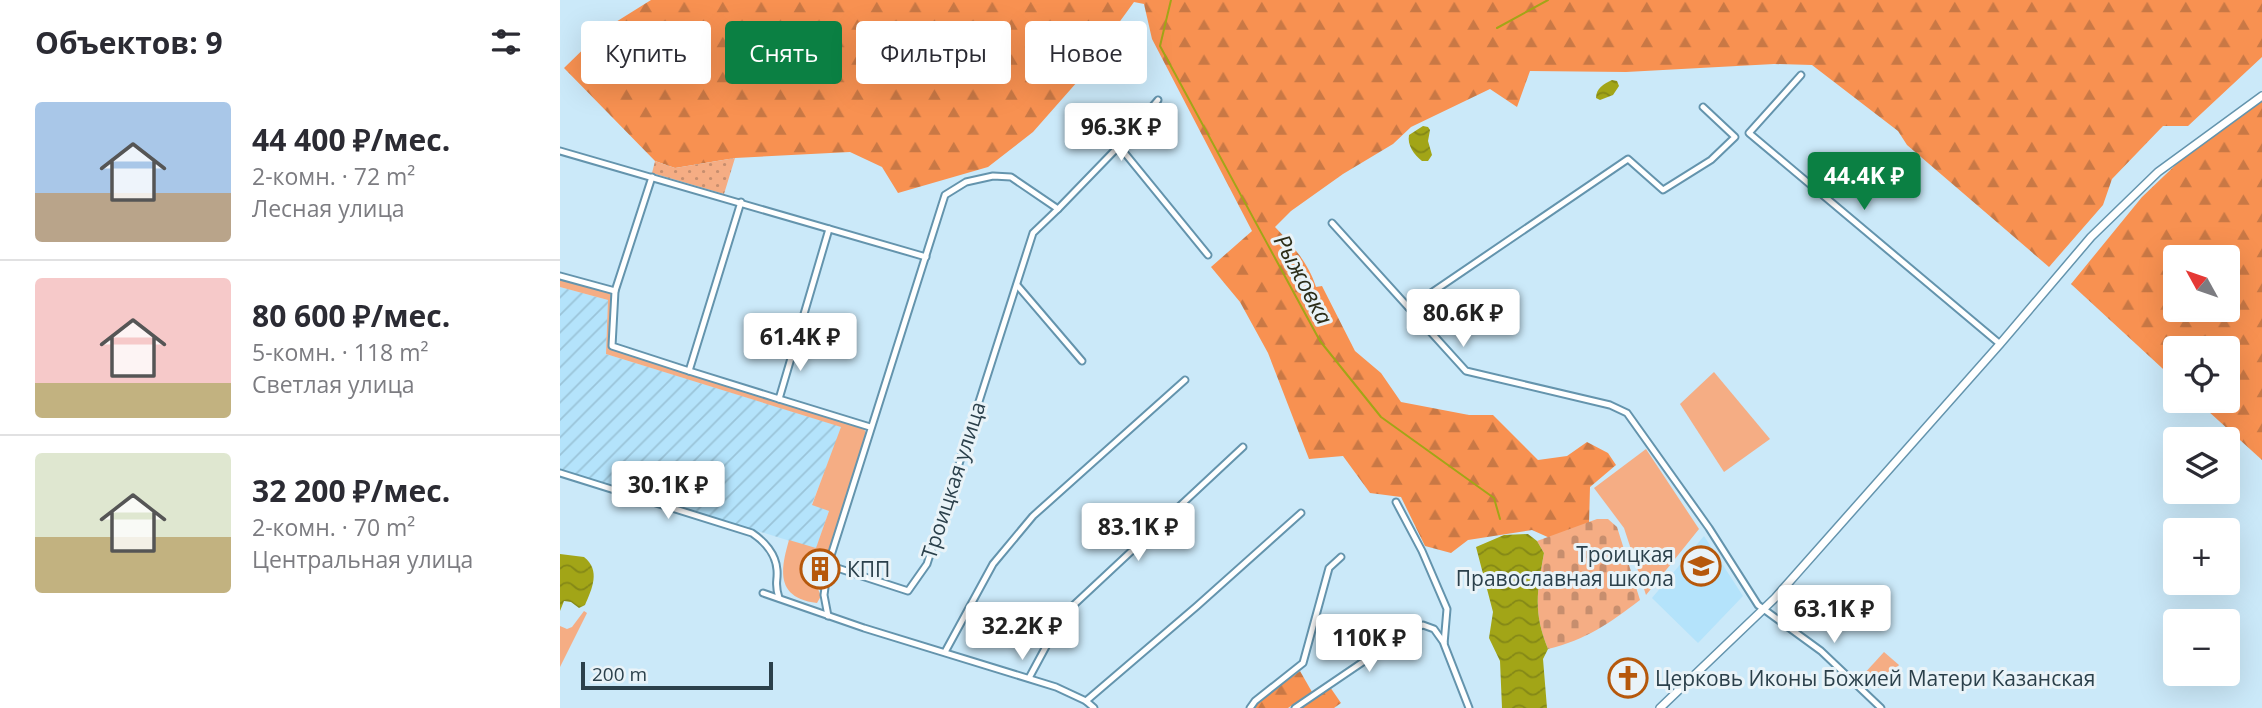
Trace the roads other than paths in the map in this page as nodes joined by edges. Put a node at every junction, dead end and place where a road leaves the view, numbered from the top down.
1 (1801, 75) dead end
2 (2262, 96) edge
3 (1158, 100) dead end
4 (1703, 107) dead end
5 (1119, 146) junction
6 (560, 151) edge
7 (652, 177) junction
8 (741, 202) junction
9 (1058, 209) junction
10 (1332, 223) dead end
11 (829, 229) junction
12 (1208, 255) dead end
13 (926, 257) junction
14 (560, 276) edge
15 (1017, 285) junction
16 (615, 291) junction
17 (1409, 308) junction
18 (2000, 344) junction
19 (1082, 360) dead end
20 (689, 371) junction
21 (1185, 380) dead end
22 (779, 399) junction
23 (870, 428) junction
24 (1243, 447) dead end
25 (560, 473) edge
26 (1396, 502) dead end
27 (1301, 513) dead end
28 (1341, 557) dead end
29 (828, 565) junction
30 (763, 593) dead end
31 (779, 598) junction
32 (1764, 610) junction
33 (828, 616) junction
34 (1444, 644) junction
35 (945, 652) junction
36 (1029, 678) junction
37 (1086, 701) junction
38 (1094, 708) edge
39 (1250, 708) edge
40 (1295, 708) edge
41 (1469, 708) edge
42 (1660, 708) edge
43 (1881, 708) edge

1 - 18 street
2 - 18 street
3 - 5 street, Троицкая улица
4 - 17 street
5 - 9 street, Троицкая улица
5 - 12 street
6 - 7 street
7 - 8 street
7 - 16 street
8 - 11 street
8 - 20 street
9 - 13 street
9 - 15 street, Троицкая улица
10 - 17 street
11 - 13 street
11 - 22 street
13 - 23 street
14 - 16 street
15 - 19 street
15 - 29 street, Троицкая улица
16 - 20 street
17 - 32 street
18 - 32 street
20 - 22 street
21 - 35 street
22 - 23 street
23 - 29 street
24 - 36 street
25 - 31 street
26 - 34 street
27 - 37 street
28 - 39 street
29 - 33 street
30 - 31 street
31 - 33 street
32 - 42 street
32 - 43 street
33 - 35 street
34 - 40 street
34 - 41 street
35 - 36 street
36 - 37 street
37 - 38 street

